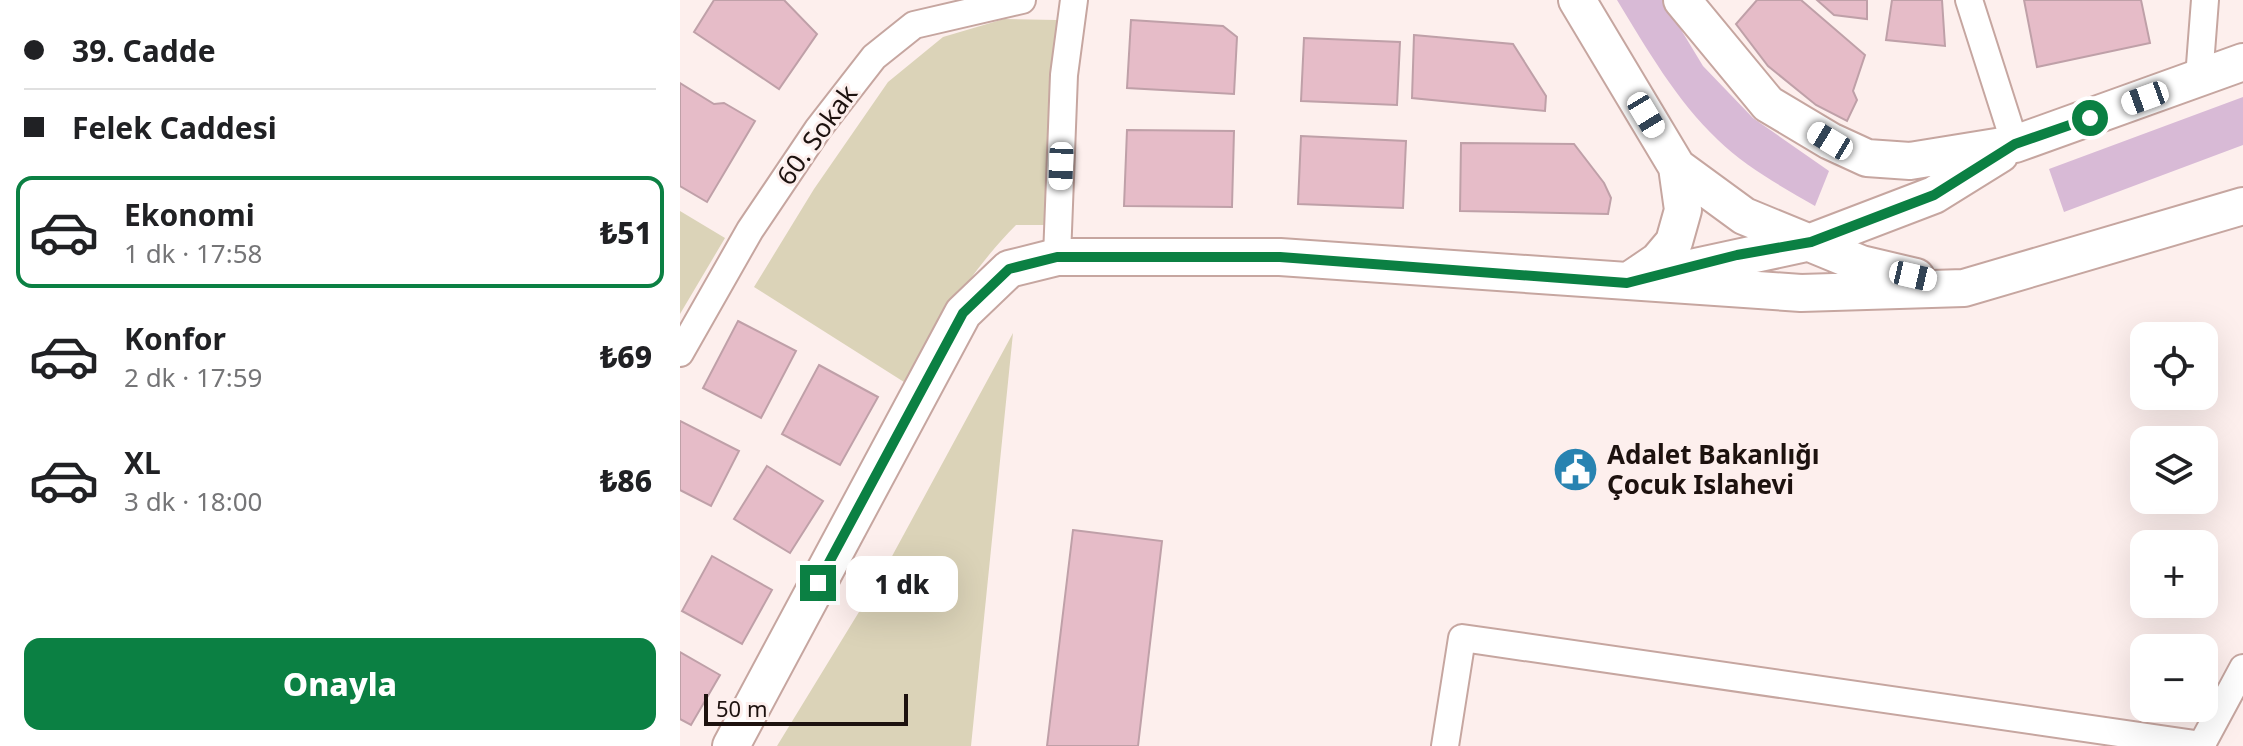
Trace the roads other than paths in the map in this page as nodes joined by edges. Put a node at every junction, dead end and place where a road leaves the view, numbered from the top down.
1 (1022, 0) edge
2 (1074, 0) edge
3 (1577, 0) edge
4 (1682, 0) edge
5 (1969, 0) edge
6 (2205, 0) edge
7 (2243, 62) edge
8 (2199, 78) junction
9 (2015, 144) junction
10 (1677, 167) junction
11 (2243, 206) edge
12 (1811, 242) junction
13 (1057, 257) junction
14 (1627, 283) junction
15 (1964, 288) junction
16 (680, 353) edge
17 (2243, 668) edge
18 (731, 746) edge
19 (1445, 746) edge
20 (2201, 746) edge

1 - 16 street, 60. Sokak
2 - 13 street
3 - 10 street
4 - 9 street
5 - 9 street
6 - 8 street
7 - 8 street
8 - 9 street
9 - 12 street
10 - 12 street
10 - 14 street
11 - 15 street
12 - 14 street
12 - 15 street
13 - 14 street
13 - 18 street
14 - 15 street
17 - 20 street
19 - 20 street

